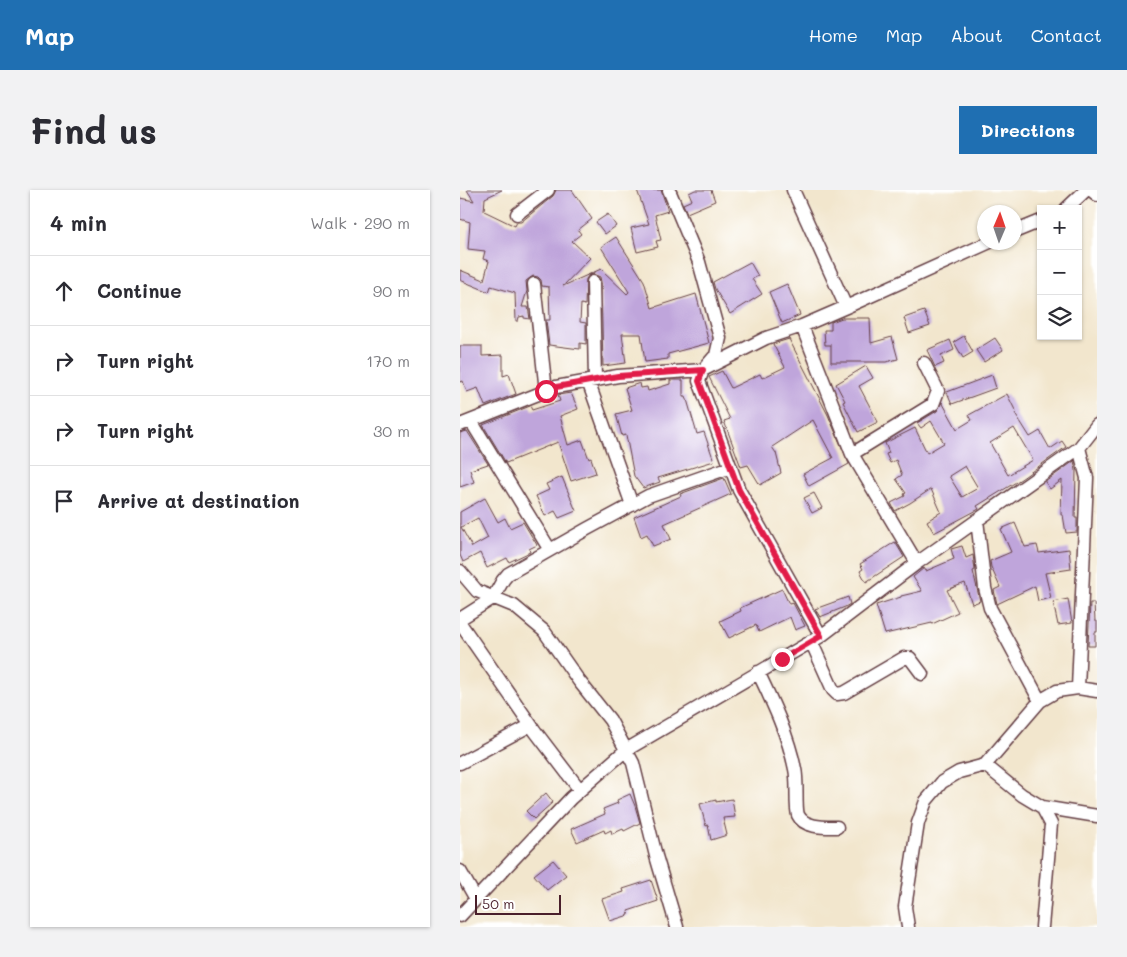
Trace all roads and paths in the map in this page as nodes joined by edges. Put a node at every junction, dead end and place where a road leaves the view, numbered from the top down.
1 (548, 190) edge
2 (669, 190) edge
3 (792, 190) edge
4 (1086, 190) edge
5 (1091, 190) edge
6 (1097, 195) edge
7 (1070, 205) edge
8 (518, 214) dead end
9 (1037, 223) edge
10 (1022, 229) edge
11 (977, 248) edge
12 (593, 282) dead end
13 (534, 284) dead end
14 (846, 308) junction
15 (802, 326) junction
16 (924, 363) dead end
17 (703, 370) junction
18 (592, 381) junction
19 (546, 391) junction
20 (466, 423) edge
21 (1097, 426) edge
22 (1079, 448) junction
23 (852, 454) junction
24 (730, 467) junction
25 (632, 505) junction
26 (1091, 515) edge
27 (977, 520) junction
28 (550, 550) junction
29 (916, 563) junction
30 (460, 572) edge
31 (493, 598) junction
32 (460, 618) edge
33 (460, 623) edge
34 (816, 638) junction
35 (758, 672) junction
36 (922, 674) dead end
37 (1078, 688) junction
38 (1097, 691) edge
39 (1040, 701) junction
40 (532, 725) junction
41 (626, 750) junction
42 (460, 763) edge
43 (985, 765) junction
44 (580, 790) junction
45 (1042, 807) junction
46 (1097, 816) edge
47 (836, 828) dead end
48 (460, 870) edge
49 (476, 899) junction
50 (460, 916) edge
51 (677, 927) edge
52 (908, 927) edge
53 (1042, 927) edge

1 - 8 street
2 - 17 street
3 - 14 street
4 - 7 street
5 - 6 street
9 - 10 street
11 - 14 street
12 - 18 street
13 - 19 street
14 - 15 street
15 - 17 street
15 - 23 street
16 - 23 street
17 - 18 street
17 - 24 street
18 - 19 street
18 - 25 street
19 - 20 street
20 - 28 street
21 - 22 street
22 - 26 street
22 - 27 street
23 - 29 street
24 - 25 street
24 - 34 street
25 - 28 street
26 - 37 street
27 - 29 street
27 - 39 street
28 - 31 street
29 - 34 street
30 - 31 street
31 - 32 street
31 - 41 street
33 - 40 street
34 - 35 street
34 - 36 street
35 - 41 street
35 - 47 street
37 - 38 street
37 - 39 street
39 - 43 street
40 - 42 street
40 - 44 street
41 - 44 street
41 - 51 street
43 - 45 street
43 - 52 street
44 - 49 street
45 - 46 street
45 - 53 street
48 - 49 street
49 - 50 street

